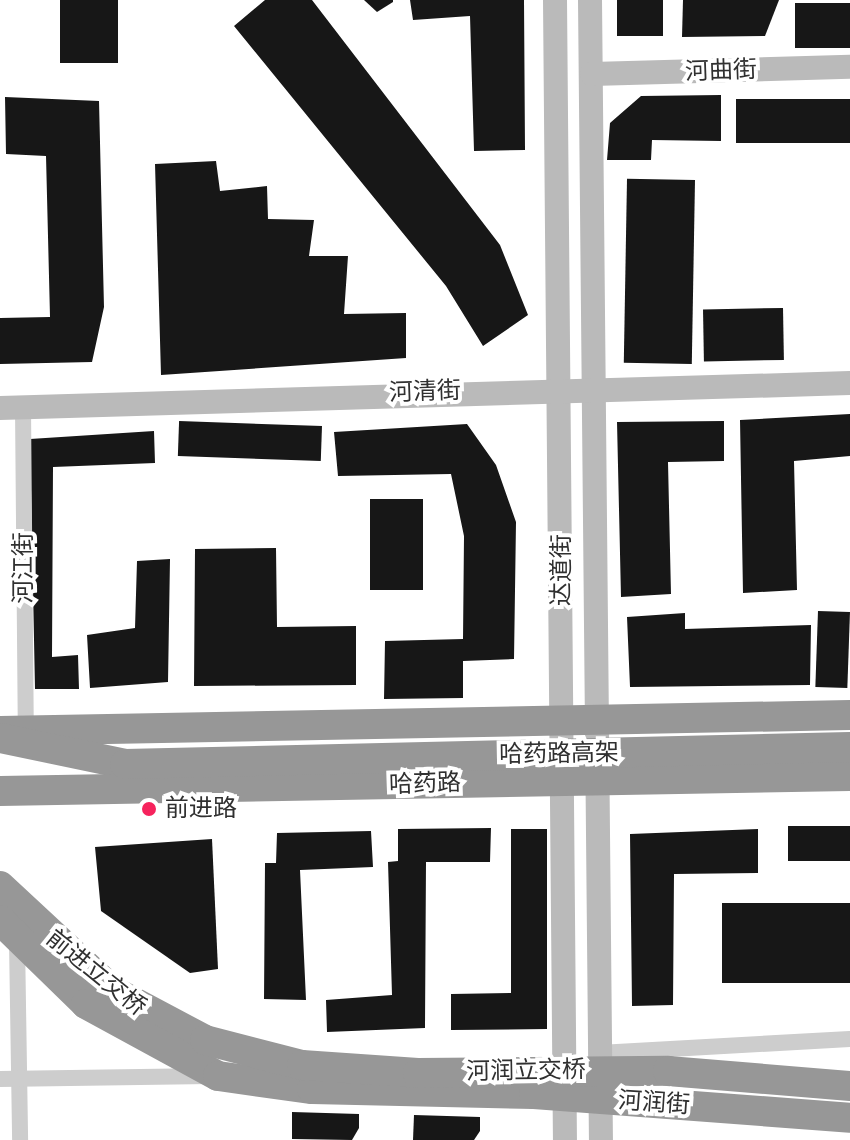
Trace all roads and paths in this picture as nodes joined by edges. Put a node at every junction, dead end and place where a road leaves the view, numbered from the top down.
1 (555, 0) edge
2 (590, 0) edge
3 (850, 67) edge
4 (592, 74) junction
5 (850, 383) edge
6 (564, 387) junction
7 (594, 387) junction
8 (12, 408) edge
9 (850, 715) edge
10 (561, 721) junction
11 (596, 721) junction
12 (9, 733) edge
13 (850, 747) edge
14 (850, 776) edge
15 (595, 779) junction
16 (561, 780) junction
17 (0, 791) edge
18 (0, 886) edge
19 (9, 931) edge
20 (850, 1039) edge
21 (205, 1040) joint
22 (599, 1053) junction
23 (218, 1076) junction
24 (0, 1079) edge
25 (19, 1079) junction
26 (850, 1086) edge
27 (566, 1098) junction
28 (601, 1099) junction
29 (850, 1118) edge
30 (20, 1140) edge
31 (565, 1140) edge
32 (601, 1140) edge

1 - 6 main road, 达道街
2 - 4 main road
3 - 4 main road, 河曲街
4 - 7 main road
5 - 7 main road, 河清街
6 - 7 main road, 河清街
6 - 8 main road, 河清街
6 - 10 main road, 达道街
7 - 11 main road
8 - 12 street, 河江街
9 - 11 highway
10 - 11 highway
10 - 12 highway
10 - 16 main road, 达道街
11 - 15 main road
12 - 13 highway, 哈药路高架, bridge
14 - 15 highway, 哈药路
15 - 16 highway, 哈药路
15 - 22 main road
16 - 17 highway, 哈药路
16 - 27 main road, 达道街
18 - 21 highway, 前进立交桥
19 - 23 highway, 河润街
19 - 25 street
20 - 22 street, 河润街
21 - 26 highway, 河润立交桥, bridge
22 - 28 main road
23 - 25 street, 河润街
23 - 27 highway, 河润街
24 - 25 street, 河润街
25 - 30 street
27 - 28 highway, 河润街
27 - 31 main road, 达道街
28 - 29 highway, 河润街
28 - 32 main road

